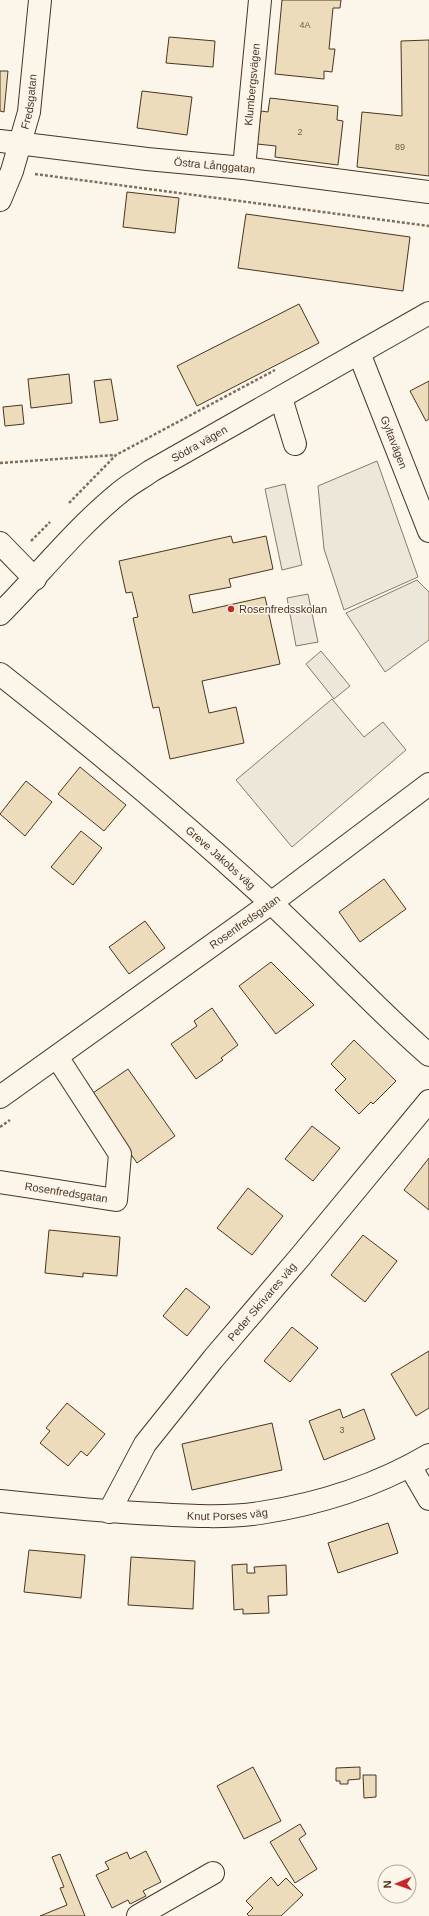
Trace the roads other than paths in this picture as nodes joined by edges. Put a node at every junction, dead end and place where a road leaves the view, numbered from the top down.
1 (40, 0) edge
2 (260, 0) edge
3 (10, 143) edge
4 (244, 168) junction
5 (429, 192) edge
6 (0, 200) edge
7 (429, 313) edge
8 (359, 353) junction
9 (281, 398) junction
10 (295, 444) dead end
11 (429, 531) edge
12 (0, 543) edge
13 (35, 579) junction
14 (0, 614) edge
15 (0, 674) edge
16 (429, 784) edge
17 (271, 903) junction
18 (429, 1055) edge
19 (57, 1057) junction
20 (0, 1097) edge
21 (429, 1101) edge
22 (0, 1182) edge
23 (429, 1455) edge
24 (410, 1466) junction
25 (429, 1499) edge
26 (0, 1501) edge
27 (109, 1512) junction
28 (213, 1873) dead end
29 (138, 1916) edge

1 - 3 street, Fredsgatan
2 - 4 street, Klumbergsvägen
3 - 4 street, Östra Långgatan
3 - 6 street, Fredsgatan
4 - 5 street, Östra Långgatan
7 - 8 street, Södra vägen
8 - 9 street, Södra vägen
8 - 11 street, Gyltavägen
9 - 10 street
9 - 13 street, Södra vägen
12 - 13 street
13 - 14 street, Södra vägen
15 - 17 street, Greve Jakobs väg
16 - 17 street, Rosenfredsgatan
17 - 18 street, Greve Jakobs väg
17 - 19 street, Rosenfredsgatan
19 - 20 street, Rosenfredsgatan
19 - 22 street, Rosenfredsgatan
21 - 27 street, Peder Skrivares väg
23 - 24 street, Knut Porses väg
24 - 25 street
24 - 27 street, Knut Porses väg
26 - 27 street, Knut Porses väg
28 - 29 street

